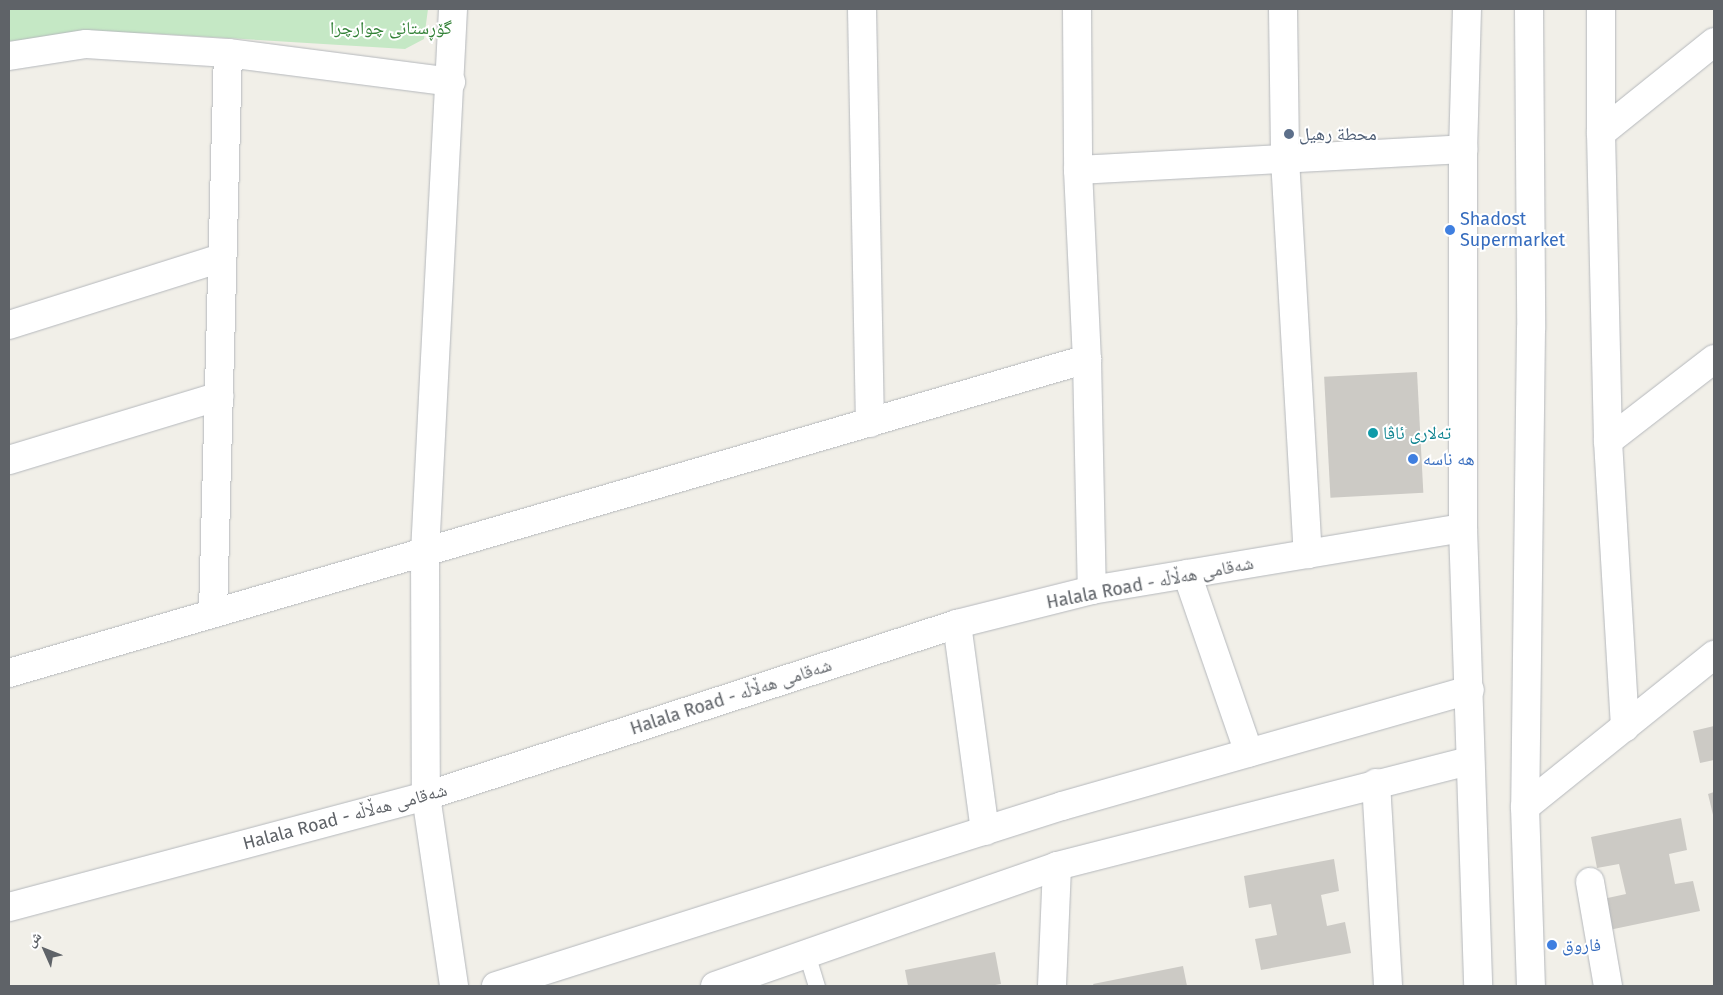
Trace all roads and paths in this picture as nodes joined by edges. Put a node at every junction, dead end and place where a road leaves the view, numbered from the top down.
1 (453, 9) edge
2 (862, 9) edge
3 (1077, 9) edge
4 (1283, 9) edge
5 (1467, 9) edge
6 (1530, 9) edge
7 (1601, 9) edge
8 (1714, 42) edge
9 (228, 53) junction
10 (9, 56) edge
11 (451, 82) junction
12 (1601, 133) junction
13 (1463, 149) junction
14 (1285, 159) junction
15 (1078, 170) junction
16 (222, 258) junction
17 (9, 325) edge
18 (1087, 359) junction
19 (1714, 359) edge
20 (219, 396) junction
21 (870, 423) junction
22 (1608, 441) junction
23 (9, 460) edge
24 (1463, 528) junction
25 (425, 552) junction
26 (1308, 554) junction
27 (1187, 574) junction
28 (1092, 590) junction
29 (213, 613) junction
30 (957, 624) junction
31 (1714, 655) edge
32 (9, 673) edge
33 (1470, 690) junction
34 (1625, 727) junction
35 (1249, 753) junction
36 (1470, 760) junction
37 (1376, 783) junction
38 (426, 796) junction
39 (1525, 807) junction
40 (985, 831) junction
41 (1057, 866) junction
42 (1590, 882) dead end
43 (9, 907) edge
44 (807, 954) junction
45 (454, 986) edge
46 (496, 986) edge
47 (715, 986) edge
48 (817, 986) edge
49 (1052, 986) edge
50 (1388, 986) edge
51 (1478, 986) edge
52 (1531, 986) edge
53 (1608, 986) edge

1 - 11 street
2 - 21 street
3 - 15 street
4 - 14 street
5 - 13 street
6 - 39 street
7 - 12 street
8 - 12 street
9 - 10 street
9 - 11 street
9 - 16 street
11 - 25 street
12 - 22 street
13 - 14 street
13 - 24 street
14 - 15 street
14 - 26 street
15 - 18 street
16 - 17 street
16 - 20 street
18 - 21 street
18 - 28 street
19 - 22 street
20 - 23 street
20 - 29 street
21 - 25 street
22 - 34 street
24 - 26 street, Halala Road - شەقامی هەڵاڵە
24 - 33 street
25 - 29 street
25 - 38 street
26 - 27 street, Halala Road - شەقامی هەڵاڵە
27 - 28 street, Halala Road - شەقامی هەڵاڵە
27 - 35 street
28 - 30 street, Halala Road - شەقامی هەڵاڵە
29 - 32 street
30 - 38 street, Halala Road - شەقامی هەڵاڵە
30 - 40 street
31 - 34 street
33 - 35 street
33 - 36 street
34 - 39 street
35 - 40 street
36 - 37 street
36 - 51 street
37 - 41 street
37 - 50 street
38 - 43 street, Halala Road - شەقامی هەڵاڵە
38 - 45 street
39 - 52 street
40 - 46 street
41 - 44 street
41 - 49 street
42 - 53 street
44 - 47 street
44 - 48 lane

